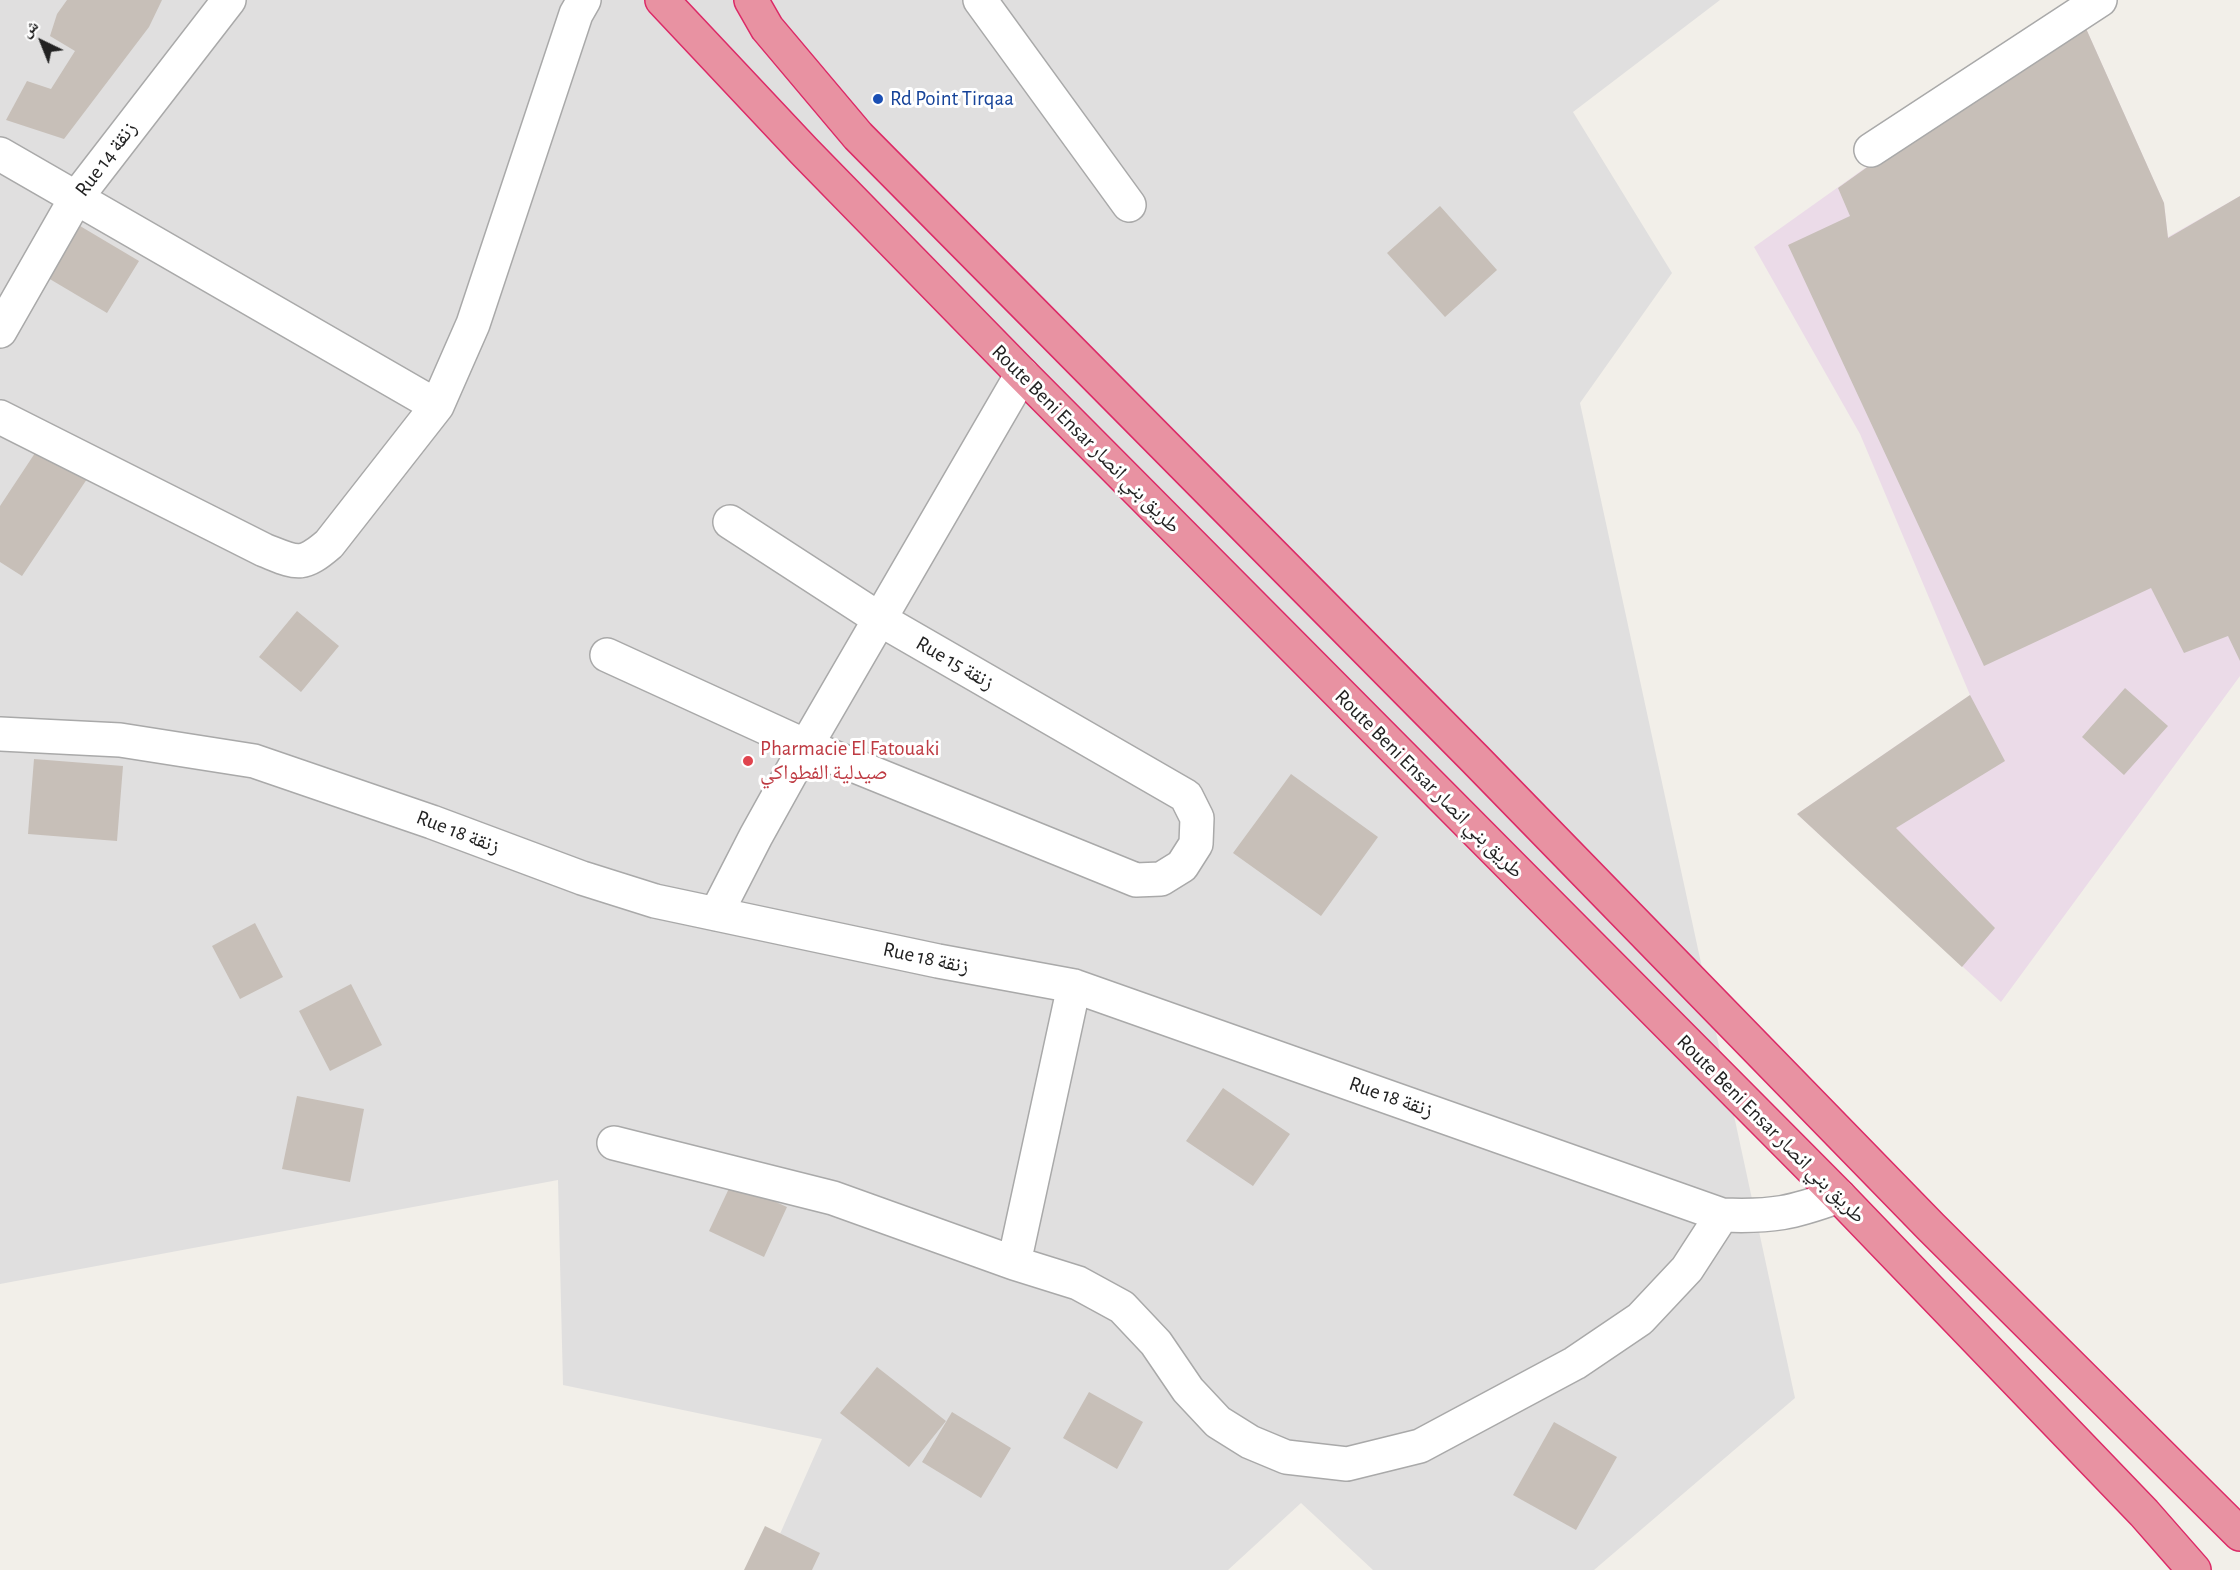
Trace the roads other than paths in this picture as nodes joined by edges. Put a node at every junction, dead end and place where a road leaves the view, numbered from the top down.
1 (229, 0) edge
2 (584, 0) edge
3 (662, 0) edge
4 (751, 0) edge
5 (980, 0) edge
6 (2100, 0) edge
7 (1871, 150) dead end
8 (0, 154) edge
9 (76, 198) junction
10 (1129, 205) dead end
11 (0, 331) edge
12 (1022, 374) junction
13 (437, 406) junction
14 (0, 417) edge
15 (730, 522) dead end
16 (881, 620) junction
17 (607, 655) dead end
18 (0, 734) edge
19 (806, 746) junction
20 (716, 914) junction
21 (1074, 986) junction
22 (614, 1143) dead end
23 (1839, 1196) junction
24 (1722, 1215) junction
25 (1014, 1263) junction
26 (2240, 1534) edge
27 (2194, 1570) edge

1 - 9 street, Rue 14 زنقة
2 - 13 street
3 - 12 highway, Route Beni Ensar طريق بني انصار
4 - 26 highway
5 - 10 street
6 - 7 street
8 - 9 street
9 - 11 street, Rue 14 زنقة
9 - 13 street
12 - 16 street
12 - 23 highway, Route Beni Ensar طريق بني انصار
13 - 14 street
15 - 16 street, Rue 15 زنقة
16 - 19 street
16 - 19 street, Rue 15 زنقة
17 - 19 street
18 - 20 street, Rue 18 زنقة
19 - 20 street
20 - 21 street, Rue 18 زنقة
21 - 24 street, Rue 18 زنقة
21 - 25 street
22 - 25 street
23 - 24 street, Rue 18 زنقة
23 - 27 highway, Route Beni Ensar طريق بني انصار
24 - 25 street

